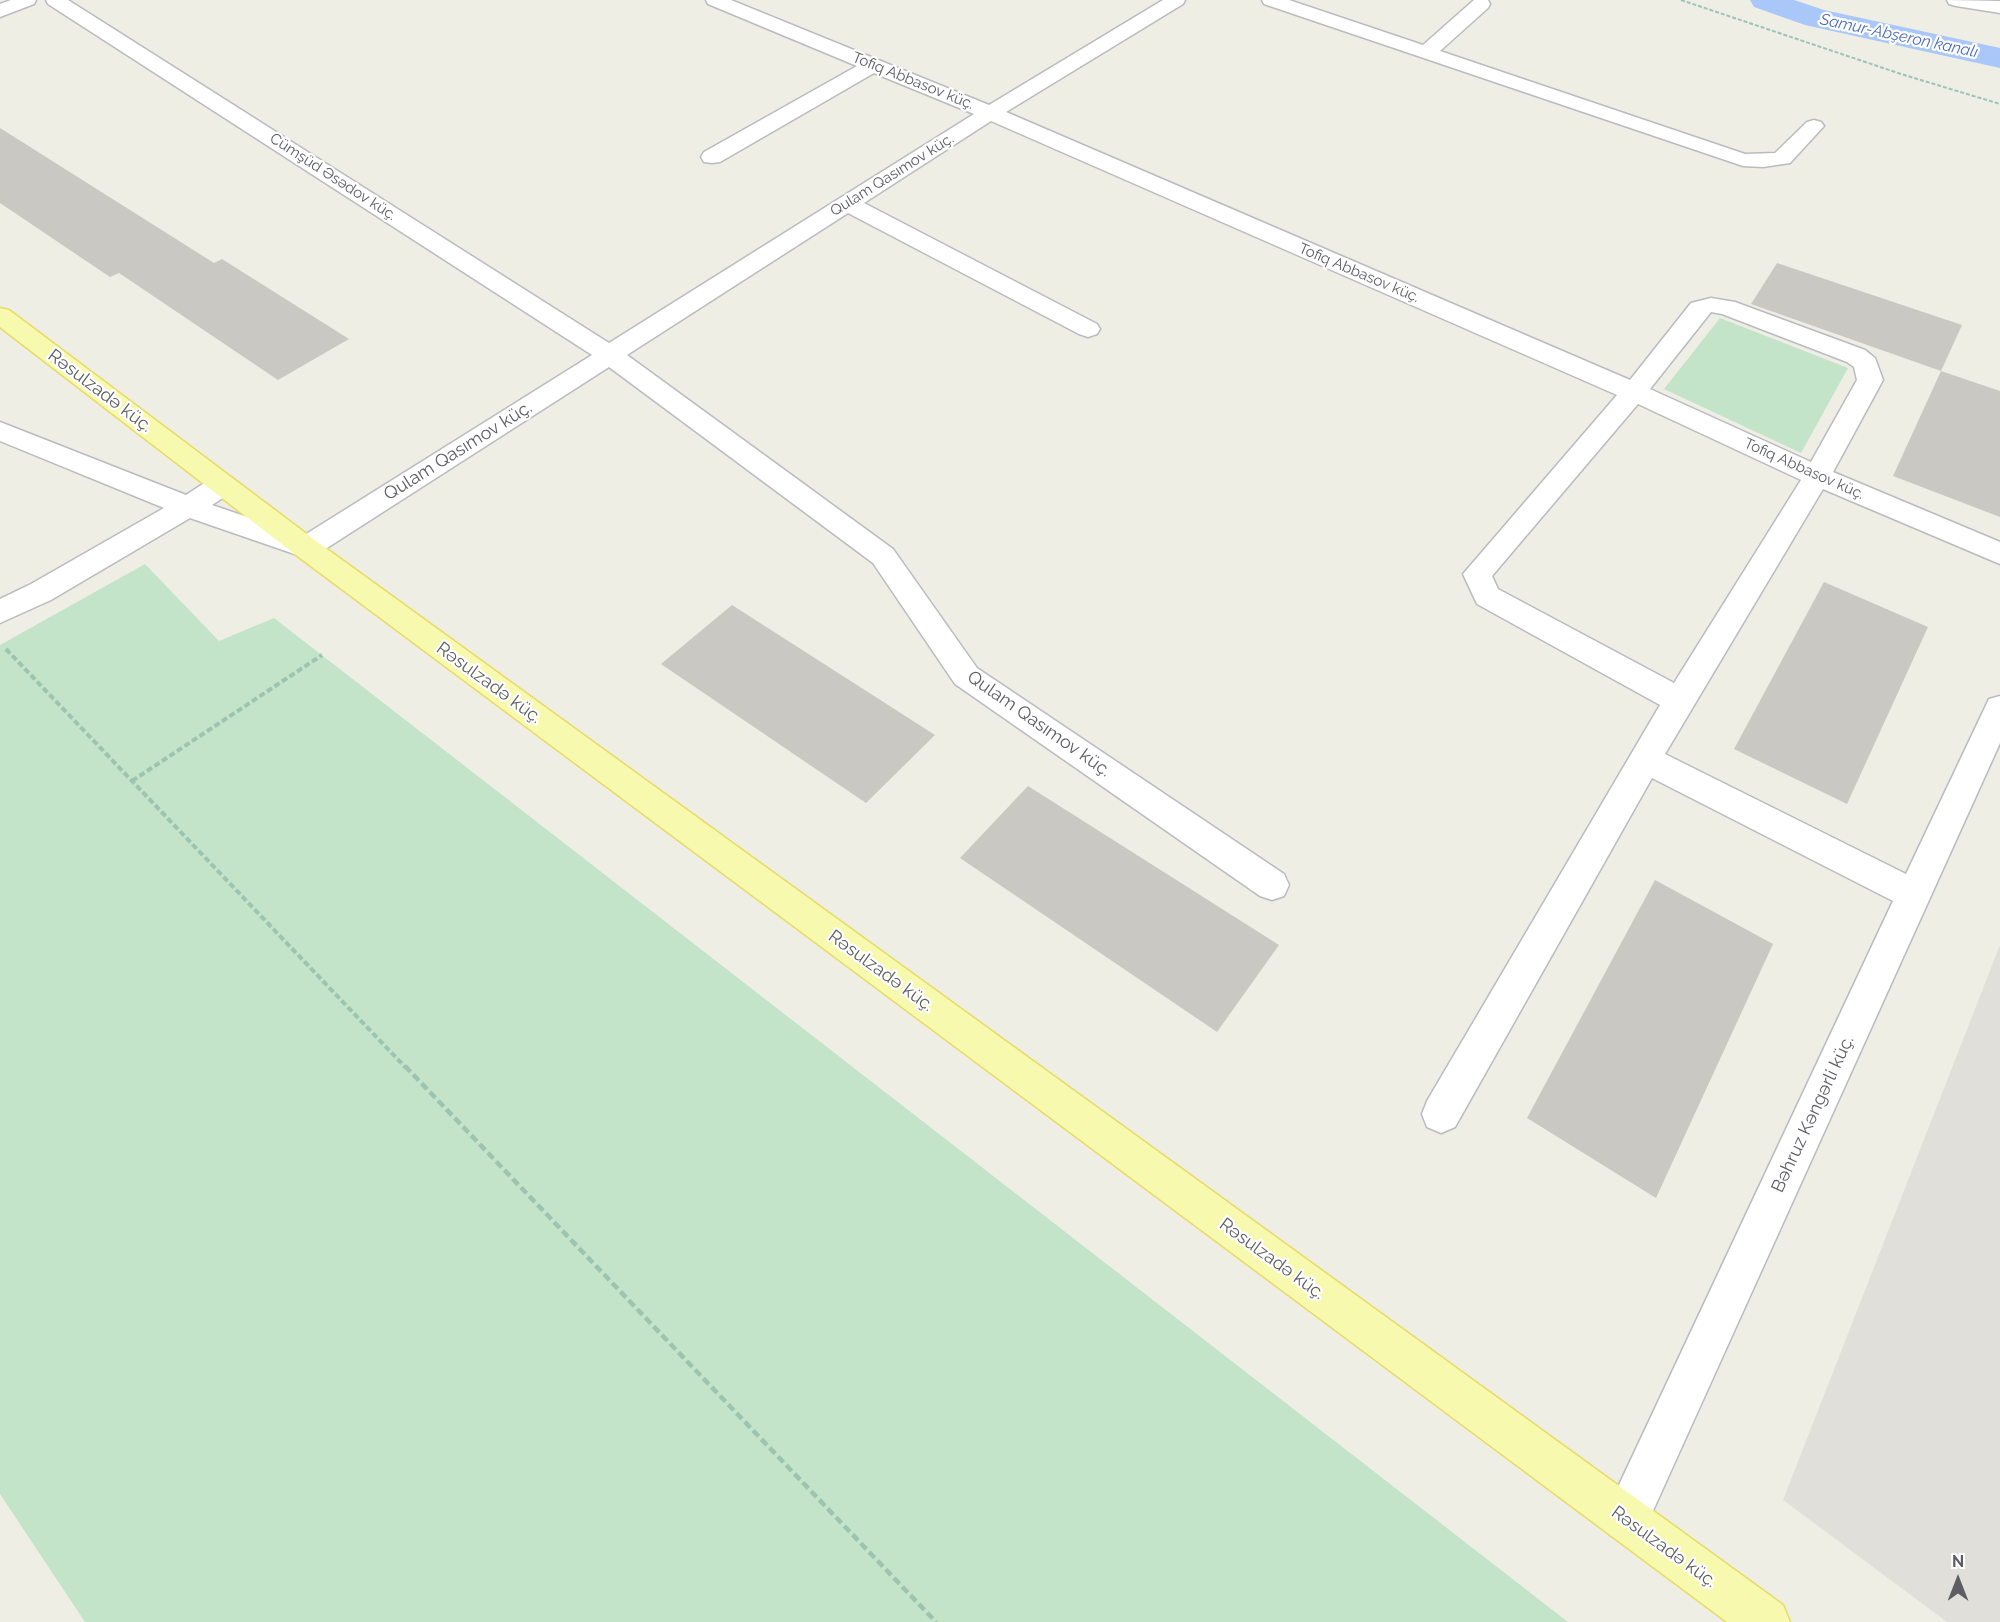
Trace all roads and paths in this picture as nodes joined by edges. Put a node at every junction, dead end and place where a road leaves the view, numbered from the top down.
1 (27, 0) edge
2 (55, 0) edge
3 (715, 0) edge
4 (1176, 0) edge
5 (1271, 0) edge
6 (1681, 0) edge
7 (1956, 0) edge
8 (1481, 4) dead end
9 (2000, 8) edge
10 (0, 11) edge
11 (1426, 53) junction
12 (873, 65) junction
13 (2000, 104) edge
14 (990, 113) junction
15 (1814, 126) dead end
16 (712, 157) dead end
17 (848, 204) junction
18 (0, 315) edge
19 (1088, 329) dead end
20 (610, 355) junction
21 (1634, 392) junction
22 (0, 431) edge
23 (1817, 476) junction
24 (222, 485) junction
25 (188, 507) junction
26 (306, 548) junction
27 (2000, 554) edge
28 (0, 612) edge
29 (2, 644) dead end
30 (322, 655) dead end
31 (1679, 701) junction
32 (2000, 708) edge
33 (1646, 759) junction
34 (132, 781) junction
35 (1272, 885) dead end
36 (1914, 895) junction
37 (1441, 1114) dead end
38 (1626, 1519) junction
39 (936, 1622) edge
40 (1766, 1622) edge

1 - 10 street
2 - 20 street, Cümşüd Əsədov küç.
3 - 12 street, Tofiq Abbasov küç.
4 - 14 street, Qulam Qasımov küç.
5 - 11 street
6 - 13 path
7 - 9 street
8 - 11 street
11 - 15 street
12 - 14 street, Tofiq Abbasov küç.
12 - 16 street
14 - 17 street, Qulam Qasımov küç.
14 - 21 street, Tofiq Abbasov küç.
17 - 19 street
17 - 20 street, Qulam Qasımov küç.
18 - 24 main road, Rəsulzadə küç.
20 - 26 street, Qulam Qasımov küç.
20 - 35 street, Qulam Qasımov küç.
21 - 23 street, Tofiq Abbasov küç.
21 - 23 street
21 - 31 street
22 - 25 street
23 - 27 street, Tofiq Abbasov küç.
23 - 31 street
24 - 25 street
24 - 26 main road, Rəsulzadə küç.
25 - 26 street
25 - 28 street
26 - 38 main road, Rəsulzadə küç.
29 - 34 path
30 - 34 path
31 - 33 street
32 - 36 street, Bəhruz Kəngərli küç.
33 - 36 street
33 - 37 street
34 - 39 path
36 - 38 street, Bəhruz Kəngərli küç.
38 - 40 main road, Rəsulzadə küç.

